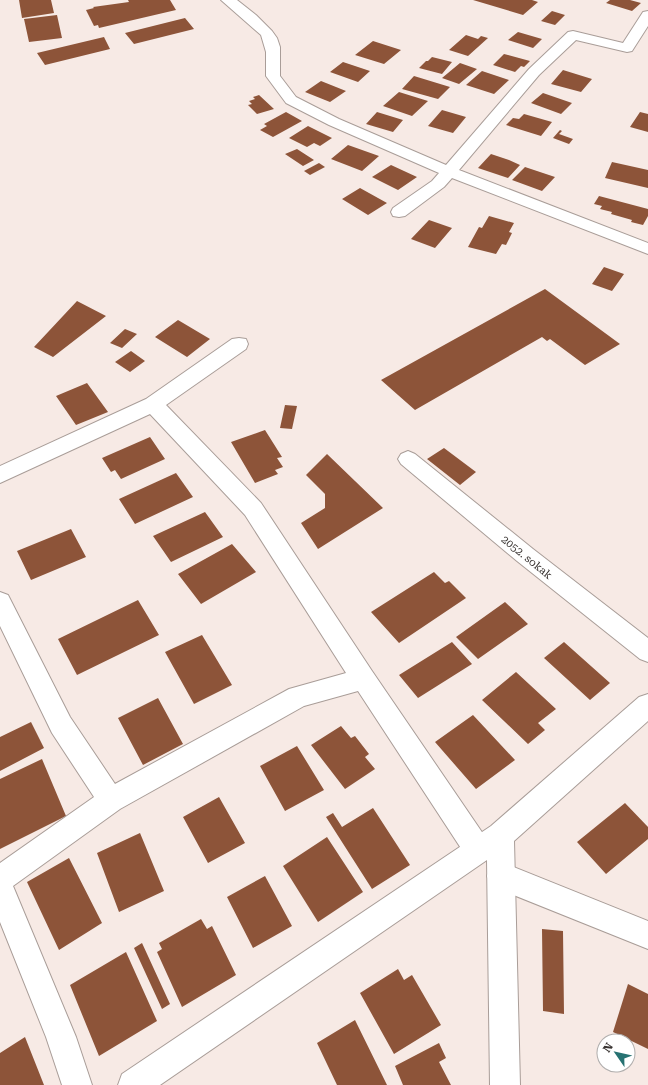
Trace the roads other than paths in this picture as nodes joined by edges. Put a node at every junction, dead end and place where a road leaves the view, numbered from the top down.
1 (228, 0) edge
2 (648, 15) edge
3 (450, 172) junction
4 (399, 212) dead end
5 (648, 249) edge
6 (239, 344) dead end
7 (153, 404) junction
8 (408, 460) dead end
9 (0, 475) edge
10 (0, 602) edge
11 (648, 652) edge
12 (363, 679) junction
13 (648, 705) edge
14 (111, 800) junction
15 (489, 843) junction
16 (501, 876) junction
17 (0, 879) edge
18 (0, 888) edge
19 (648, 935) edge
20 (77, 1085) edge
21 (133, 1085) edge
22 (505, 1085) edge

1 - 3 street
2 - 3 street
3 - 4 street
3 - 5 street
6 - 7 street
7 - 9 street
7 - 12 street
8 - 11 street, 2052. sokak
10 - 14 street
12 - 14 street
12 - 15 street
13 - 15 street
14 - 17 street
15 - 16 street
15 - 21 street
16 - 19 street
16 - 22 street
18 - 20 street

